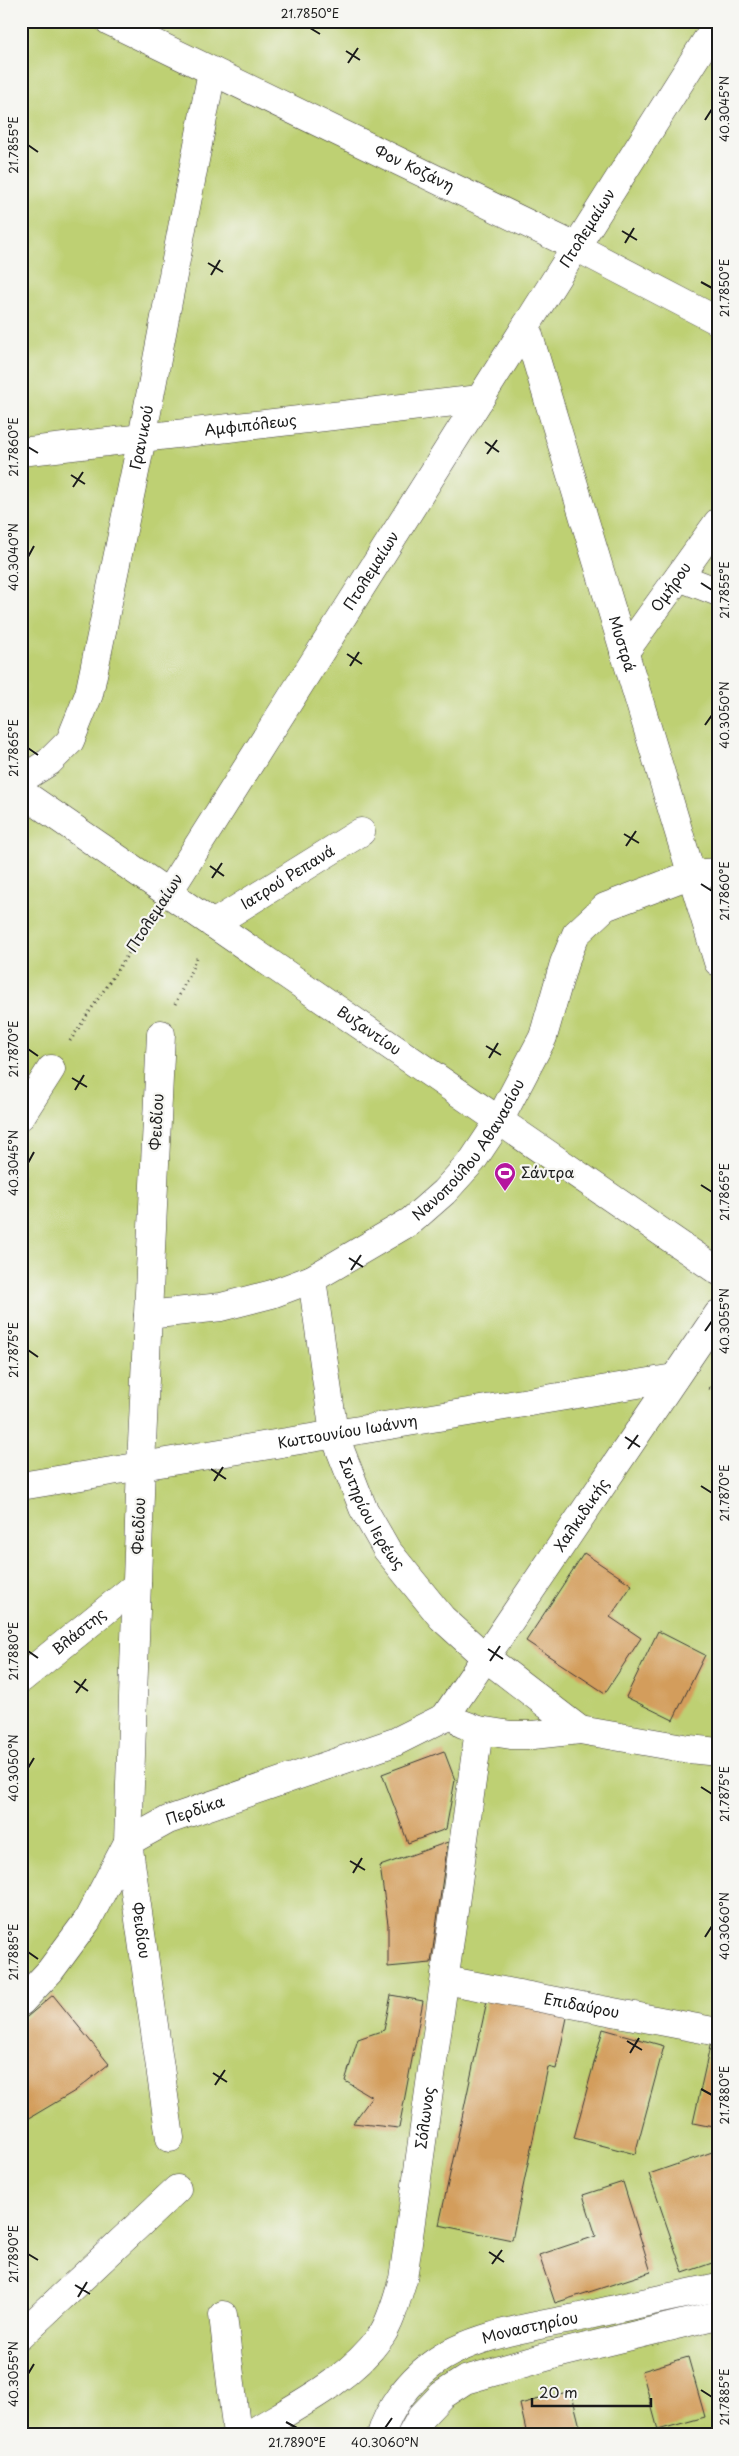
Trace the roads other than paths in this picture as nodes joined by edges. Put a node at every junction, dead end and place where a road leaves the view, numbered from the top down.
1 (108, 21) edge
2 (718, 22) edge
3 (212, 71) junction
4 (576, 247) junction
5 (718, 321) edge
6 (526, 326) junction
7 (480, 399) junction
8 (142, 438) junction
9 (21, 452) edge
10 (718, 522) edge
11 (679, 577) junction
12 (718, 592) edge
13 (624, 653) junction
14 (21, 776) edge
15 (21, 792) edge
16 (361, 832) dead end
17 (705, 873) edge
18 (168, 893) junction
19 (213, 924) junction
20 (718, 962) edge
21 (161, 1034) road end
22 (51, 1069) road end
23 (21, 1116) edge
24 (499, 1121) junction
25 (718, 1271) edge
26 (312, 1279) junction
27 (718, 1314) edge
28 (148, 1315) junction
29 (674, 1378) junction
30 (334, 1434) junction
31 (141, 1465) junction
32 (21, 1486) edge
33 (137, 1585) junction
34 (485, 1657) junction
35 (21, 1679) edge
36 (444, 1717) junction
37 (479, 1730) junction
38 (580, 1730) junction
39 (718, 1752) edge
40 (128, 1842) junction
41 (445, 1980) junction
42 (21, 2002) edge
43 (718, 2032) edge
44 (170, 2138) dead end
45 (177, 2189) dead end
46 (718, 2287) edge
47 (718, 2314) edge
48 (223, 2315) dead end
49 (21, 2335) edge
50 (237, 2435) edge
51 (248, 2435) edge
52 (381, 2435) edge
53 (411, 2435) edge

1 - 3 street, Φον Κοζάνη
2 - 4 street, Πτολεμαίων
3 - 4 street, Φον Κοζάνη
3 - 8 street, Γρανικού
4 - 5 street, Φον Κοζάνη
4 - 6 street, Πτολεμαίων
6 - 7 street, Πτολεμαίων
6 - 13 street, Μυστρά
7 - 8 street, Αμφιπόλεως
7 - 18 street, Πτολεμαίων
8 - 9 street, Αμφιπόλεως
8 - 14 street, Γρανικού
10 - 11 street, Ομήρου
11 - 12 street
11 - 13 street, Ομήρου
13 - 17 street, Μυστρά
15 - 18 street, Βυζαντίου
16 - 19 street, Ιατρού Ρεπανά
17 - 20 street, Μυστρά
17 - 24 street, Νανοπούλου Αθανασίου
18 - 19 street, Βυζαντίου
19 - 24 street, Βυζαντίου
21 - 28 street, Φειδίου
22 - 23 street
24 - 25 street, Βυζαντίου
24 - 26 street, Νανοπούλου Αθανασίου
26 - 28 street, Νανοπούλου Αθανασίου
26 - 30 street, Σωτηρίου Ιερέως
27 - 29 street, Χαλκιδικής
28 - 31 street, Φειδίου
29 - 30 street, Κωττουνίου Ιωάννη
29 - 34 street, Χαλκιδικής
30 - 31 street, Κωττουνίου Ιωάννη
30 - 34 street, Σωτηρίου Ιερέως
31 - 32 street, Κωττουνίου Ιωάννη
31 - 33 street, Φειδίου
33 - 35 street, Βλάστης
33 - 40 street, Φειδίου
34 - 36 street, Χαλκιδικής
34 - 38 street, Σωτηρίου Ιερέως
36 - 37 street
36 - 40 street, Περδίκα
37 - 38 street
37 - 41 street, Σόλωνος
38 - 39 street
40 - 42 street
40 - 44 street, Φειδίου
41 - 43 street, Επιδαύρου
41 - 51 street, Σόλωνος
45 - 49 street
46 - 52 street, Μοναστηρίου
47 - 53 street, Μοναστηρίου
48 - 50 street

